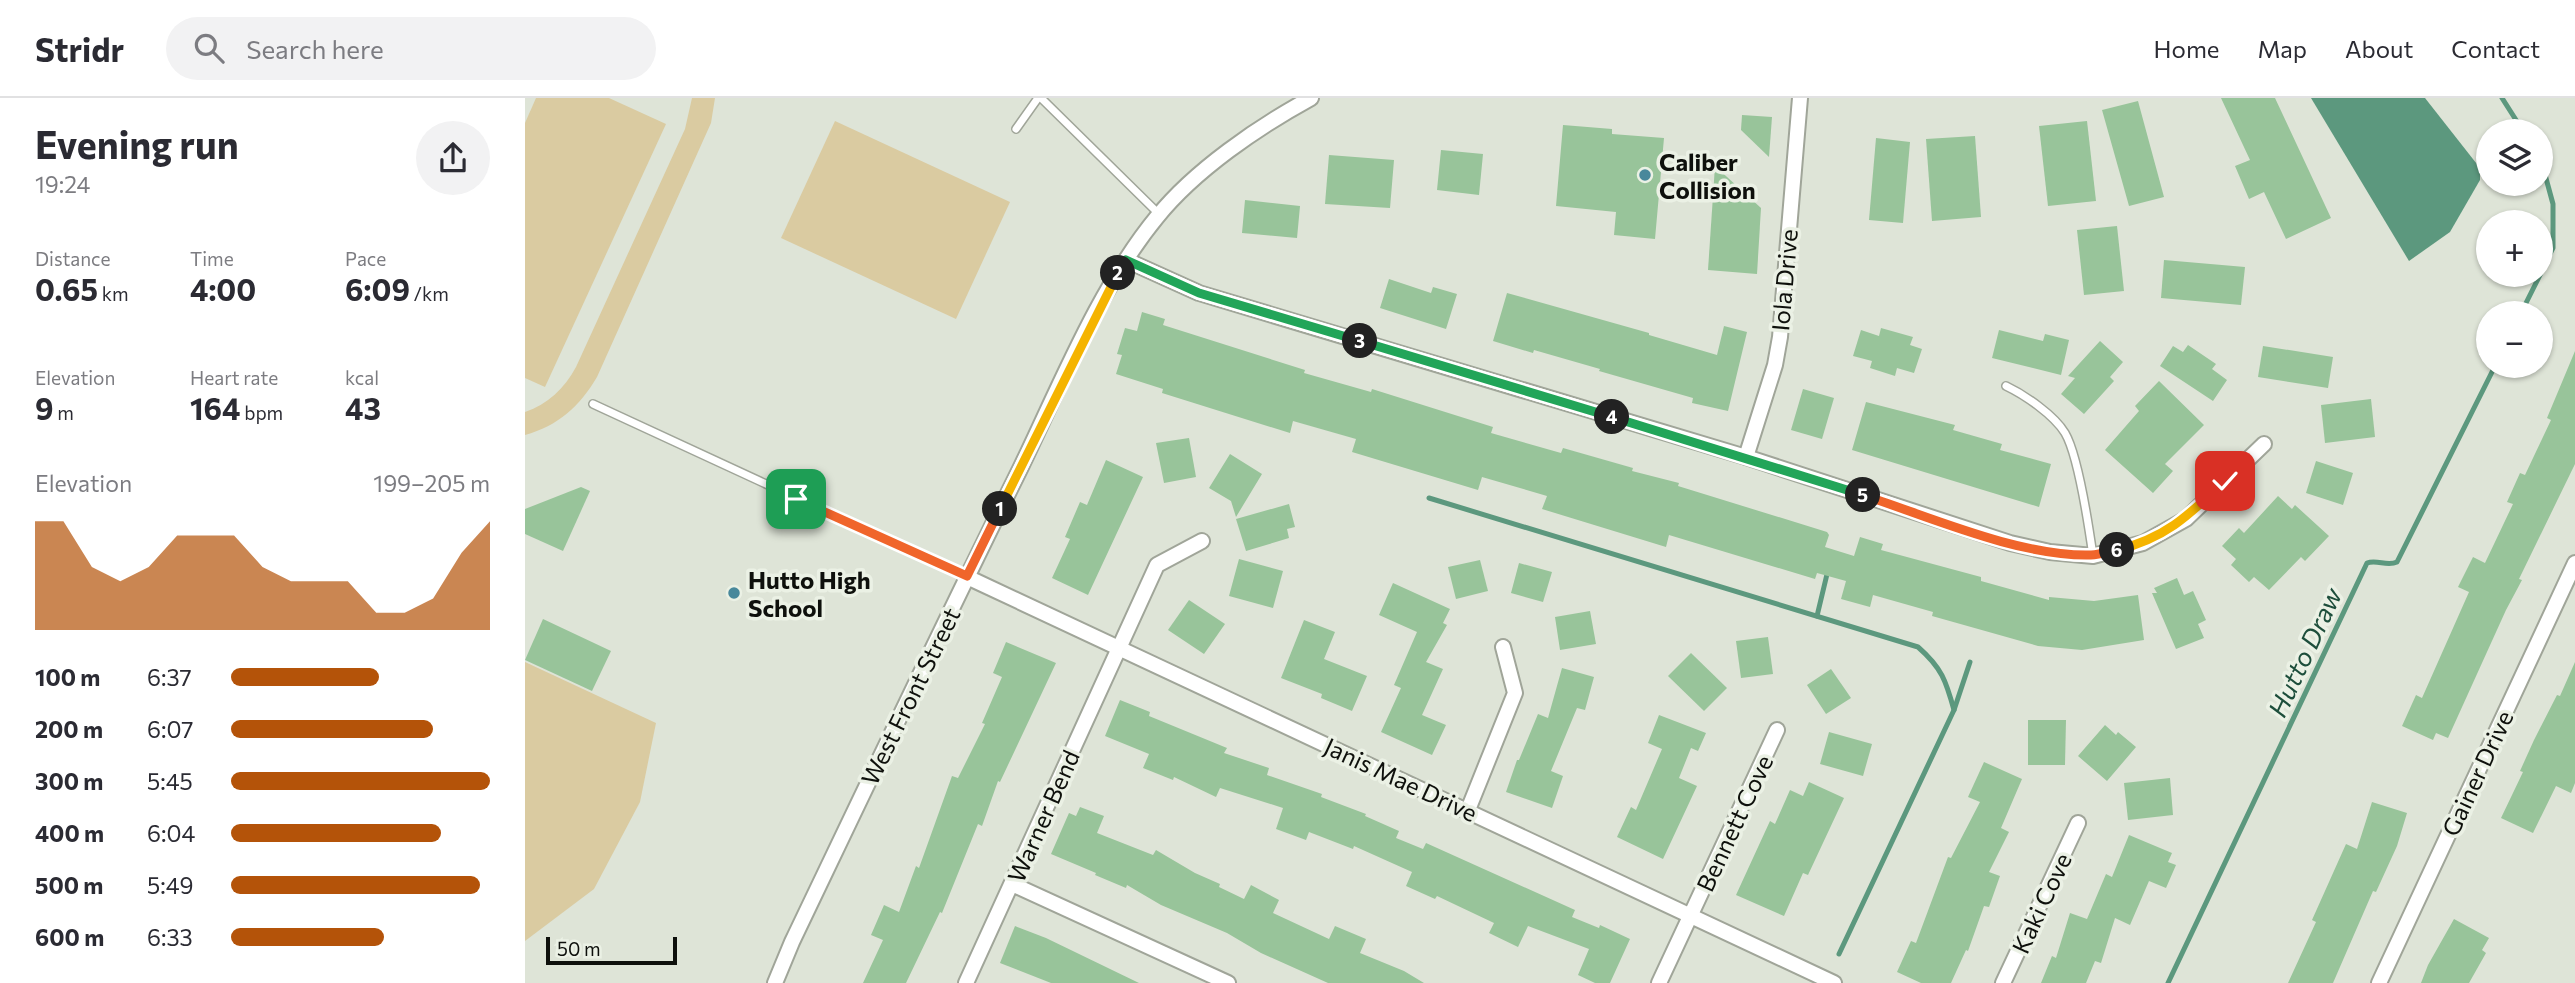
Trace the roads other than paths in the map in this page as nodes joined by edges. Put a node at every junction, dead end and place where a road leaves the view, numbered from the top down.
1 (1040, 98) edge
2 (1311, 98) edge
3 (1800, 98) edge
4 (1016, 129) dead end
5 (1159, 214) junction
6 (1126, 260) junction
7 (2006, 386) dead end
8 (593, 404) dead end
9 (2264, 444) dead end
10 (1746, 457) junction
11 (1202, 541) dead end
12 (2093, 556) junction
13 (2575, 563) edge
14 (967, 576) junction
15 (1503, 647) dead end
16 (1119, 649) junction
17 (1777, 730) dead end
18 (1468, 810) junction
19 (2078, 823) dead end
20 (1012, 884) junction
21 (1691, 916) junction
22 (792, 942) junction
23 (765, 983) edge
24 (775, 983) edge
25 (966, 983) edge
26 (1228, 983) edge
27 (1659, 983) edge
28 (1834, 983) edge
29 (2003, 983) edge
30 (2379, 983) edge

1 - 4 lane
1 - 5 lane
2 - 5 street, West Front Street
3 - 10 street, Iola Drive
5 - 6 street, West Front Street
6 - 10 street
6 - 14 street, West Front Street
7 - 12 lane
8 - 14 lane
9 - 12 street
10 - 12 street
11 - 16 street, Warner Bend
13 - 30 street, Gainer Drive
14 - 16 street, Janis Mae Drive
14 - 22 street, West Front Street
15 - 18 street
16 - 18 street, Janis Mae Drive
16 - 20 street, Warner Bend
17 - 21 street, Bennett Cove
18 - 21 street, Janis Mae Drive
19 - 29 street, Kaki Cove
20 - 25 street, Warner Bend
20 - 26 street
21 - 27 street, Bennett Cove
21 - 28 street, Janis Mae Drive
22 - 23 street, West Front Street
22 - 24 street, West Front Street

